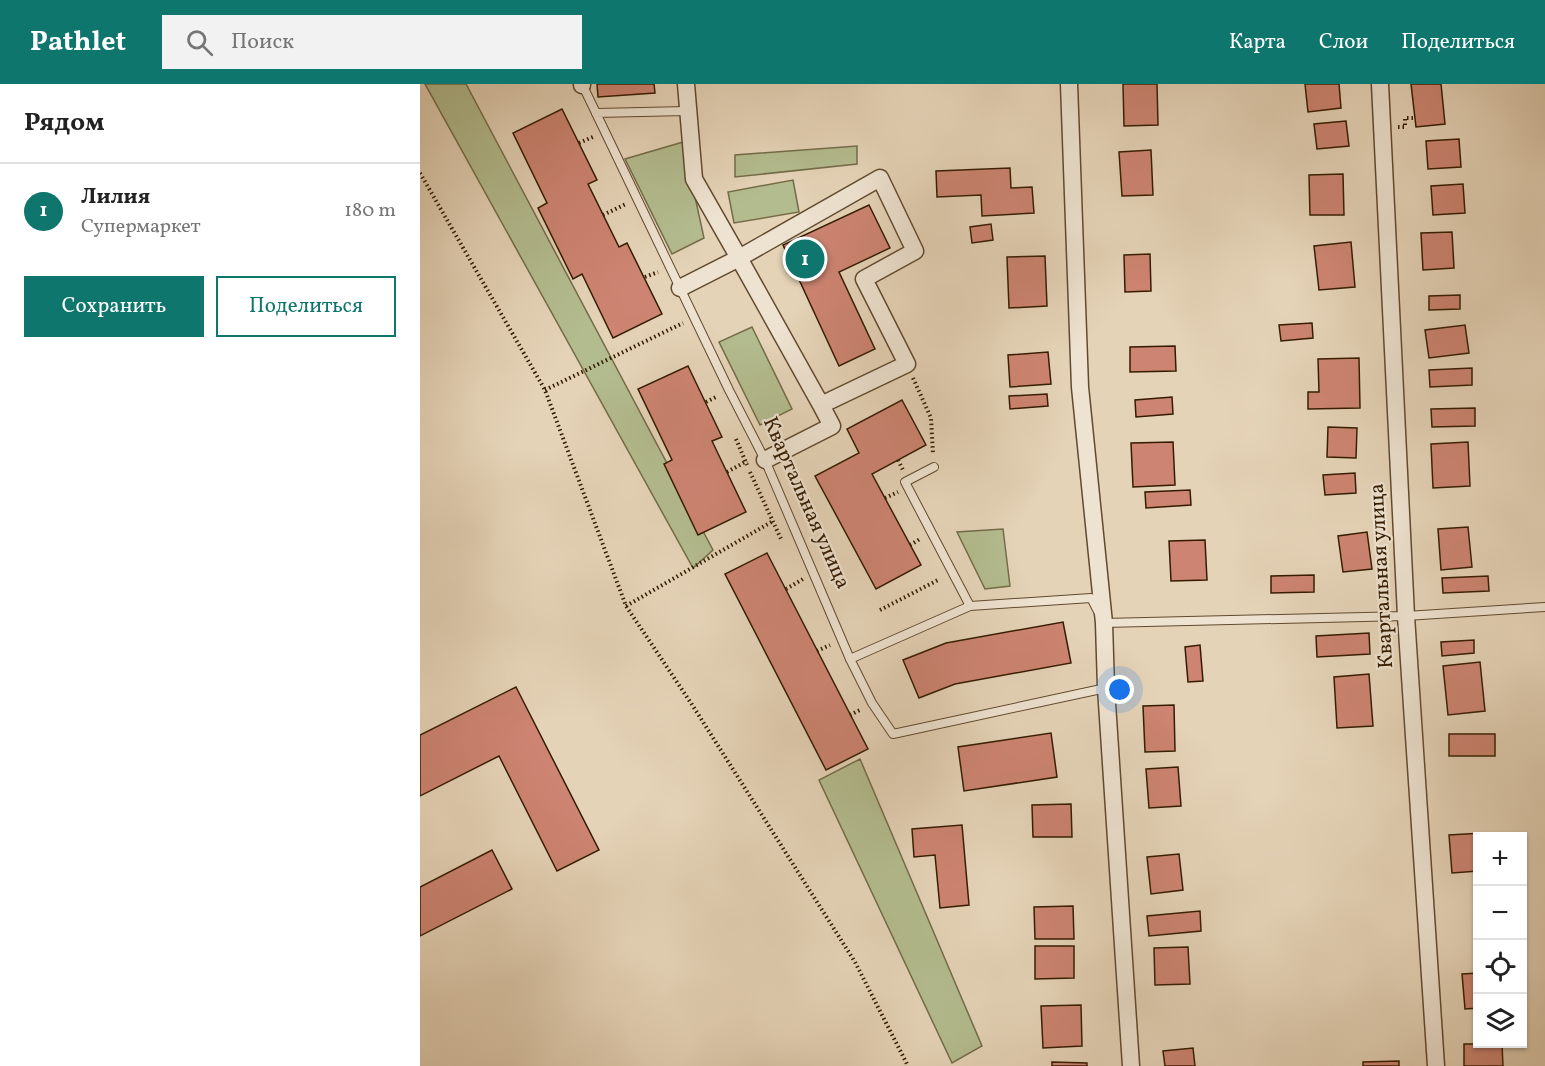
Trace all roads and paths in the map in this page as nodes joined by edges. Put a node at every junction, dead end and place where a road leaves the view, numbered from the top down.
1 (582, 84) edge
2 (686, 84) edge
3 (1069, 84) edge
4 (1380, 84) edge
5 (687, 111) junction
6 (596, 113) junction
7 (420, 173) edge
8 (637, 199) junction
9 (603, 215) dead end
10 (739, 258) junction
11 (680, 288) junction
12 (684, 322) dead end
13 (907, 364) junction
14 (545, 390) junction
15 (821, 405) junction
16 (933, 454) junction
17 (764, 457) junction
18 (923, 459) dead end
19 (934, 467) joint
20 (903, 470) dead end
21 (727, 472) dead end
22 (896, 475) dead end
23 (892, 486) dead end
24 (900, 502) dead end
25 (773, 521) dead end
26 (915, 530) dead end
27 (920, 539) dead end
28 (936, 569) dead end
29 (626, 606) junction
30 (970, 606) junction
31 (1545, 607) edge
32 (880, 610) dead end
33 (1406, 616) junction
34 (1104, 622) junction
35 (850, 659) junction
36 (1106, 688) junction
37 (908, 1066) edge
38 (1131, 1066) edge
39 (1436, 1066) edge

1 - 6 lane, Квартальная улица
2 - 5 street
3 - 34 street
4 - 33 street, Квартальная улица
5 - 6 lane
5 - 10 street
6 - 8 lane, Квартальная улица
7 - 14 path
8 - 9 path
8 - 11 lane, Квартальная улица
10 - 11 street
10 - 13 street
10 - 15 street
11 - 17 lane, Квартальная улица
12 - 14 path
13 - 15 street
13 - 16 path
14 - 29 path
15 - 17 street
16 - 18 path
16 - 19 path
17 - 21 path
17 - 35 lane, Квартальная улица
19 - 30 lane
20 - 22 path
23 - 24 path
25 - 29 path
26 - 27 path
28 - 32 path
29 - 37 path
30 - 34 lane
30 - 35 lane
31 - 33 lane
33 - 34 lane
33 - 39 street, Квартальная улица
34 - 36 street
35 - 36 lane, Квартальная улица
36 - 38 street

